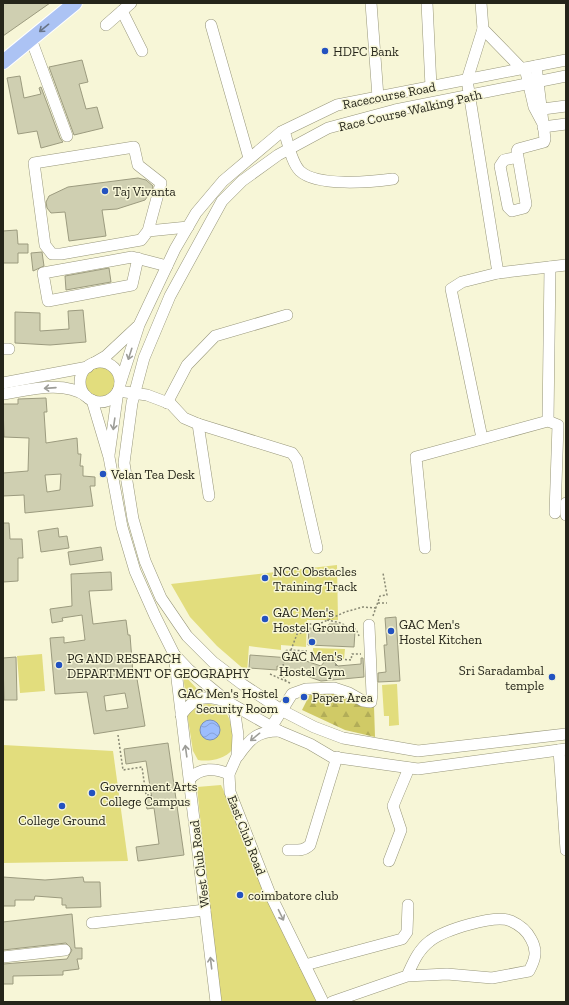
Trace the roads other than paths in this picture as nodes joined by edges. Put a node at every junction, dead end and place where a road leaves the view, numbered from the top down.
1 (75, 3) edge
2 (131, 3) edge
3 (371, 3) edge
4 (427, 3) edge
5 (481, 3) edge
6 (122, 11) junction
7 (106, 25) dead end
8 (211, 25) dead end
9 (483, 29) junction
10 (31, 39) junction
11 (142, 52) dead end
12 (566, 60) edge
13 (3, 62) edge
14 (527, 68) junction
15 (566, 76) edge
16 (467, 80) junction
17 (533, 83) junction
18 (431, 87) junction
19 (469, 96) junction
20 (378, 97) junction
21 (566, 106) edge
22 (542, 109) junction
23 (566, 124) edge
24 (543, 125) junction
25 (284, 131) junction
26 (67, 136) dead end
27 (290, 149) junction
28 (518, 157) dead end
29 (249, 158) junction
30 (394, 179) dead end
31 (188, 227) junction
32 (148, 231) junction
33 (138, 258) junction
34 (167, 266) junction
35 (566, 266) edge
36 (550, 267) junction
37 (498, 273) junction
38 (287, 315) dead end
39 (139, 325) junction
40 (90, 365) junction
41 (3, 382) edge
42 (119, 387) junction
43 (135, 393) junction
44 (3, 394) edge
45 (89, 398) junction
46 (167, 403) junction
47 (548, 420) junction
48 (198, 424) junction
49 (482, 438) junction
50 (109, 457) junction
51 (209, 496) dead end
52 (566, 503) edge
53 (560, 514) edge
54 (317, 548) dead end
55 (426, 548) dead end
56 (369, 625) road end
57 (174, 654) junction
58 (228, 702) junction
59 (283, 711) junction
60 (181, 715) junction
61 (276, 728) junction
62 (566, 734) edge
63 (562, 750) edge
64 (237, 756) junction
65 (337, 758) junction
66 (409, 768) junction
67 (229, 774) junction
68 (190, 779) junction
69 (288, 850) dead end
70 (566, 850) edge
71 (389, 861) dead end
72 (408, 905) dead end
73 (205, 910) junction
74 (92, 923) dead end
75 (65, 950) dead end
76 (3, 957) edge
77 (305, 965) junction
78 (407, 976) junction
79 (216, 1002) edge
80 (323, 1002) edge
81 (332, 1002) edge

1 -> 10 main road
2 - 6 street
3 - 20 street
4 - 18 street
5 - 9 street
6 - 7 street
6 - 11 street
8 - 29 street
9 - 14 street
9 - 16 street
10 - 13 main road
10 - 26 street
12 - 14 street, Racecourse Road
14 - 16 street, Racecourse Road
14 - 17 street
15 - 17 street, Race Course Walking Path
16 - 18 street, Racecourse Road
16 - 19 street
17 - 19 street, Race Course Walking Path
17 - 22 street
17 - 24 street
18 - 20 street, Racecourse Road
19 - 27 street, Race Course Walking Path
19 - 37 street
20 - 25 street, Racecourse Road
21 - 22 street
22 - 24 street
23 - 24 street
24 - 28 street
25 - 27 street
25 - 29 street, Racecourse Road
27 - 30 street
27 - 43 street, Race Course Walking Path
29 - 31 street, Racecourse Road
31 - 32 street
31 - 34 street, Racecourse Road
32 - 32 street
33 - 33 street
33 - 34 street
34 - 39 street, Racecourse Road
35 - 36 street
36 - 37 street
36 - 47 street
37 - 49 street
38 - 46 street
39 - 40 street
39 -> 42 street, Racecourse Road
40 - 41 street
40 - 42 street
40 - 45 street
42 - 43 street
42 - 45 street
42 -> 50 street, Racecourse Road
43 - 46 street
43 - 59 street, Race Course Walking Path
45 -> 44 street
45 - 50 street
46 - 48 street
47 - 49 street
47 - 53 street
48 - 51 street
48 - 54 street
49 - 55 street
50 - 57 street
52 - 53 street
56 - 59 street
57 - 58 street
57 - 60 street, West Club Road
58 - 60 street
58 - 61 street
58 - 64 street
59 - 61 street
59 - 62 street, Race Course Walking Path
68 -> 60 street, West Club Road
61 -> 64 street
61 - 65 street
63 - 66 street
63 - 70 street
64 - 67 street
65 - 66 street
65 - 69 street
66 - 71 street
67 - 68 street
67 -> 77 street, East Club Road
68 - 73 street, West Club Road
72 - 77 street
73 - 74 street
79 -> 73 street, West Club Road
75 - 76 street
77 - 80 street, East Club Road
78 - 78 street
78 - 81 street

